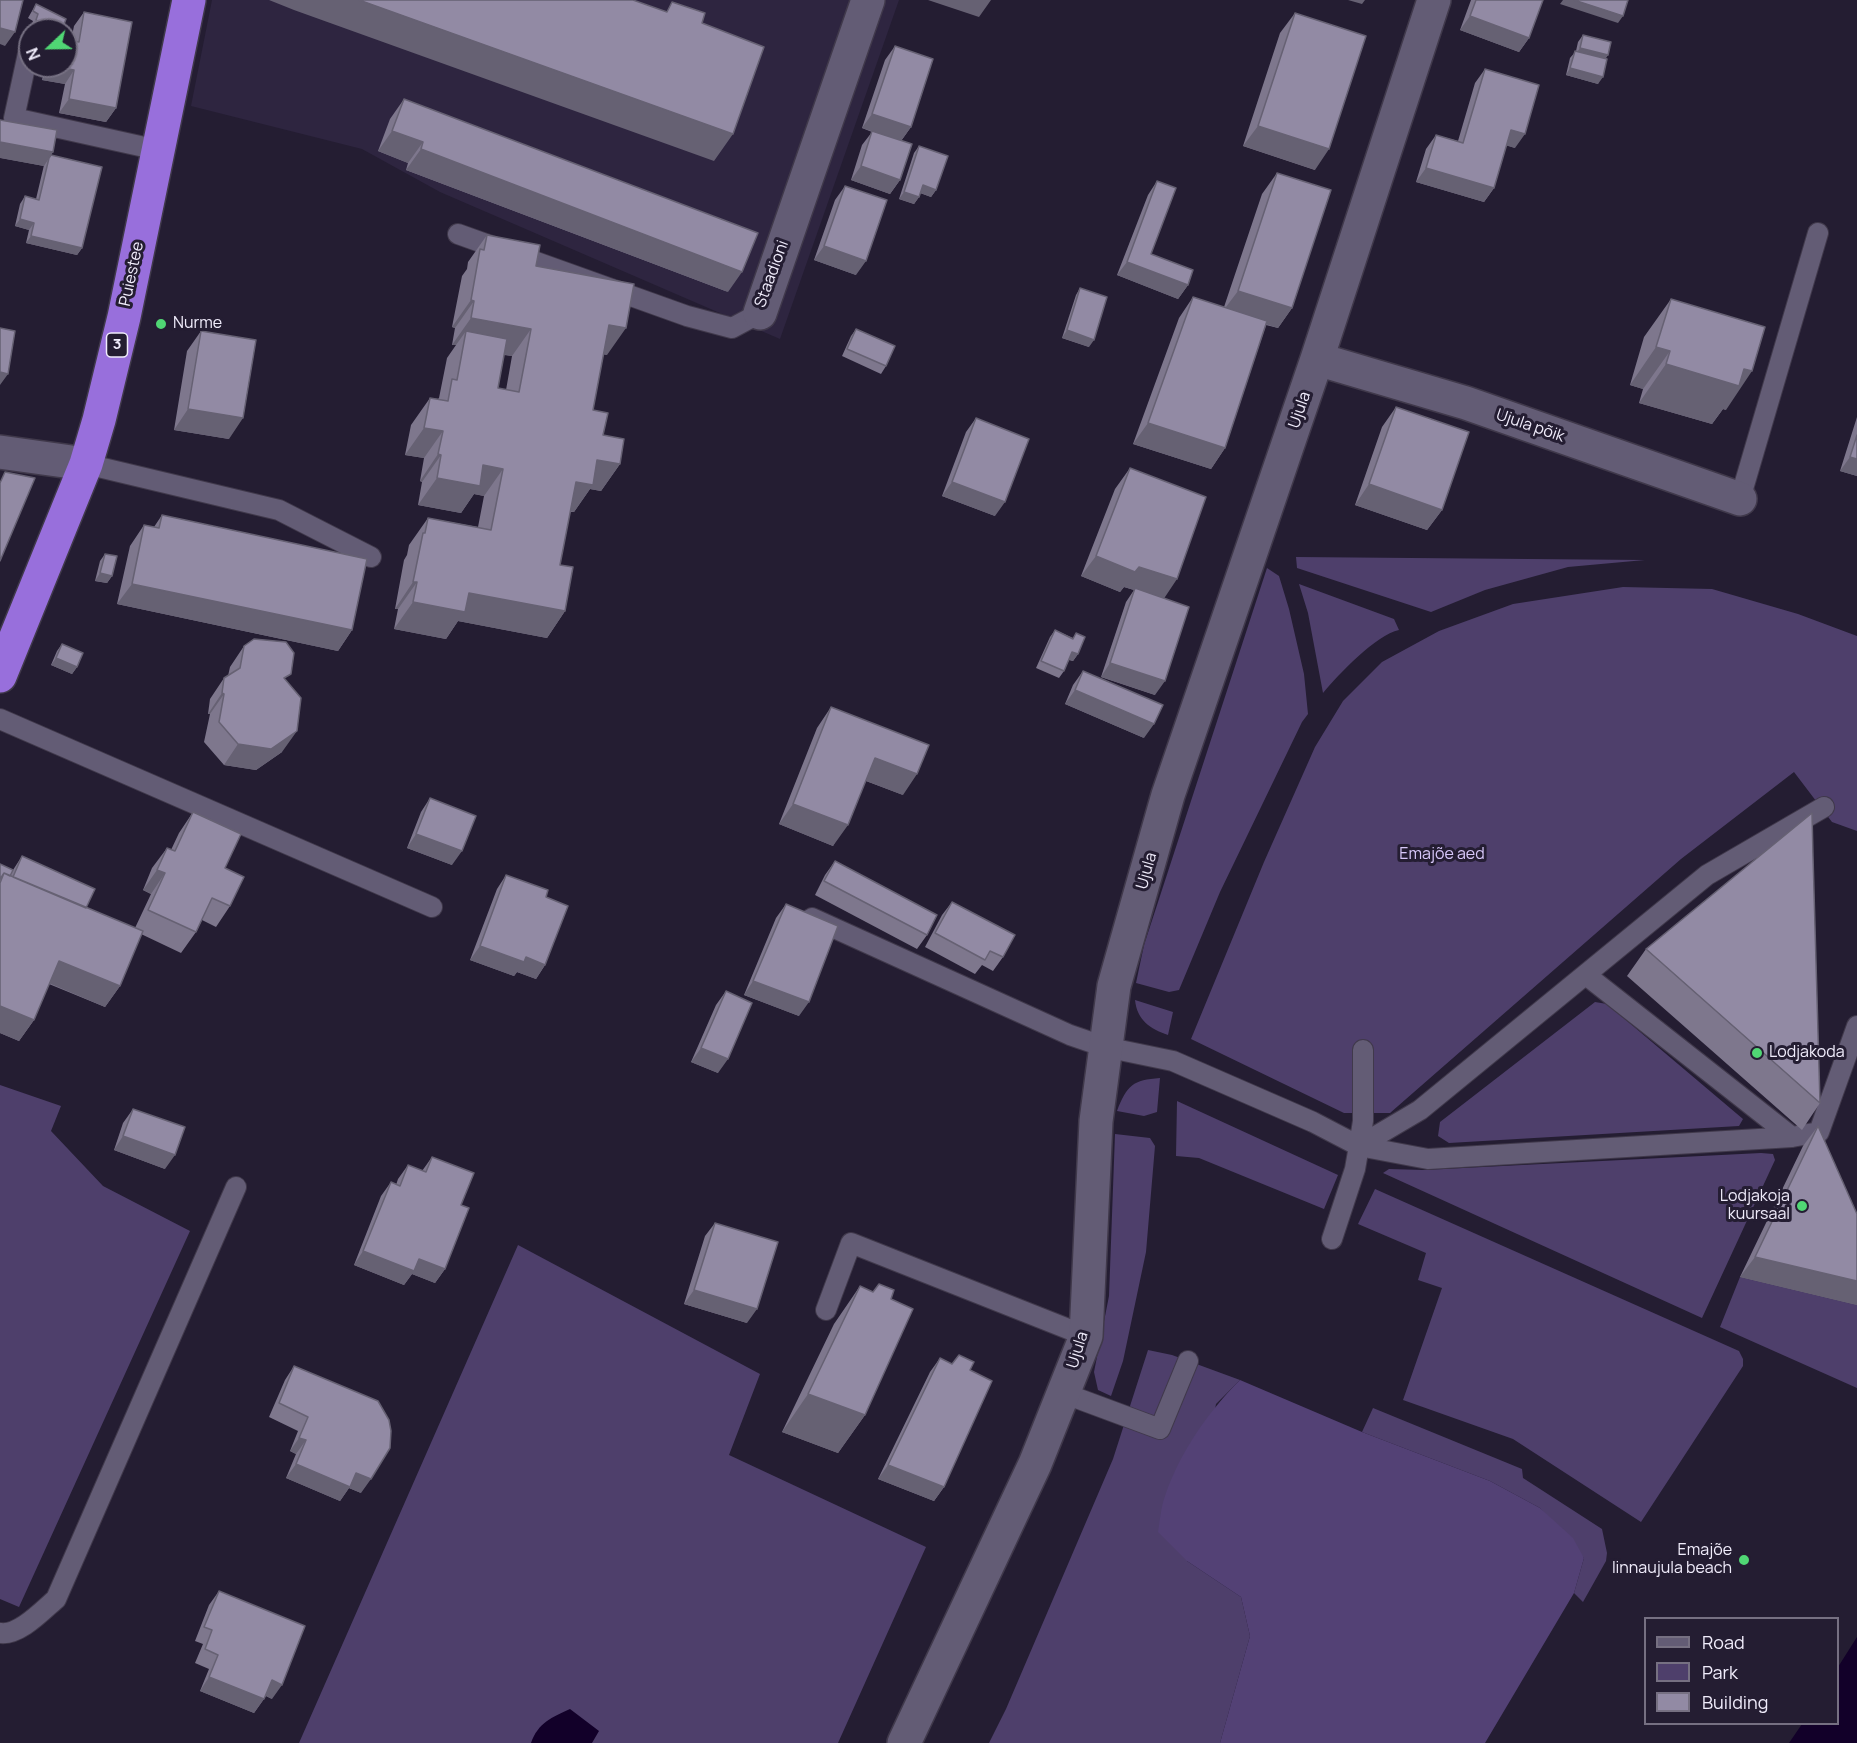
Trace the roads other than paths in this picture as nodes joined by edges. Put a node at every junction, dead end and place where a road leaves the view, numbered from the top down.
1 (189, 0) edge
2 (868, 0) edge
3 (1434, 0) edge
4 (23, 78) edge
5 (158, 150) junction
6 (1818, 233) dead end
7 (458, 234) dead end
8 (760, 313) joint
9 (1317, 359) junction
10 (0, 452) edge
11 (86, 464) junction
12 (1740, 499) joint
13 (371, 556) dead end
14 (0, 676) edge
15 (0, 719) edge
16 (1824, 807) dead end
17 (432, 907) dead end
18 (799, 912) edge
19 (1586, 975) junction
20 (1857, 1026) edge
21 (1105, 1047) junction
22 (1363, 1050) dead end
23 (1792, 1137) junction
24 (1359, 1146) junction
25 (236, 1186) dead end
26 (1332, 1239) dead end
27 (826, 1310) dead end
28 (1086, 1336) junction
29 (1188, 1361) dead end
30 (1063, 1393) junction
31 (0, 1633) edge
32 (904, 1743) edge

1 - 5 highway, Puiestee / 3
2 - 8 street, Staadioni
3 - 9 street, Ujula
4 - 5 lane
5 - 11 highway, Puiestee / 3
6 - 12 lane
7 - 8 lane, Staadioni
9 - 12 street, Ujula põik
9 - 21 street, Ujula
10 - 11 street
11 - 13 lane
11 - 14 highway, Puiestee / 3
15 - 17 lane
16 - 19 lane
18 - 21 lane
19 - 23 lane
19 - 24 lane
20 - 23 lane
21 - 24 lane
21 - 28 street, Ujula
22 - 24 lane
23 - 24 lane
24 - 26 lane
25 - 31 lane
27 - 28 lane
28 - 30 street, Ujula
29 - 30 lane
30 - 32 street, Ujula

